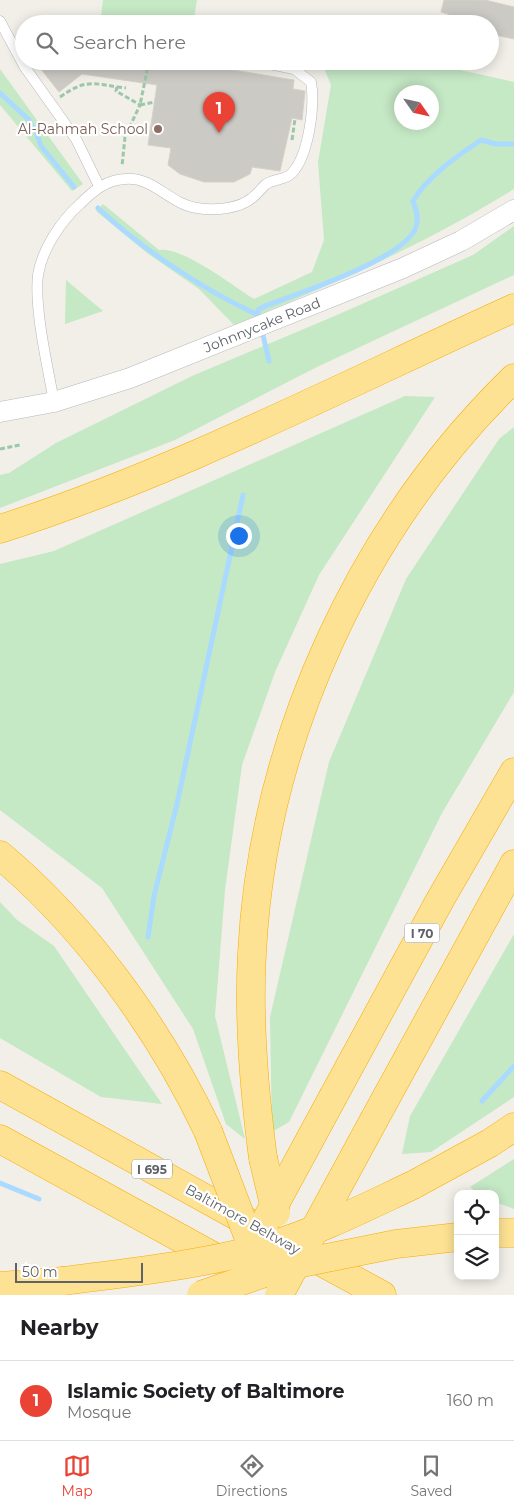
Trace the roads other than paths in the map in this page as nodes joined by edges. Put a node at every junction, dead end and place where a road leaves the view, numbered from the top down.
1 (0, 21) edge
2 (15, 49) edge
3 (27, 70) edge
4 (295, 70) edge
5 (100, 186) junction
6 (514, 210) edge
7 (514, 308) edge
8 (514, 378) edge
9 (54, 402) junction
10 (0, 412) edge
11 (0, 529) edge
12 (514, 772) edge
13 (0, 855) edge
14 (514, 864) edge
15 (0, 1085) edge
16 (514, 1127) edge
17 (0, 1139) edge
18 (454, 1237) edge
19 (304, 1253) junction
20 (0, 1286) edge
21 (201, 1295) edge
22 (225, 1295) edge
23 (266, 1295) edge
24 (279, 1295) edge
25 (284, 1295) edge
26 (300, 1295) edge
27 (382, 1295) edge
28 (393, 1295) edge

1 - 2 lane
3 - 5 lane
4 - 5 lane
5 - 9 lane
6 - 9 street, Johnnycake Road
7 - 11 highway
8 - 26 highway, bridge
9 - 10 street, Johnnycake Road
12 - 22 highway, I 70, bridge
13 - 23 highway, bridge
14 - 24 highway, bridge
15 - 19 highway, Baltimore Beltway / I 695
16 - 20 highway, bridge
17 - 25 highway
18 - 21 highway, bridge
19 - 27 highway, Baltimore Beltway / I 695
19 - 28 highway

